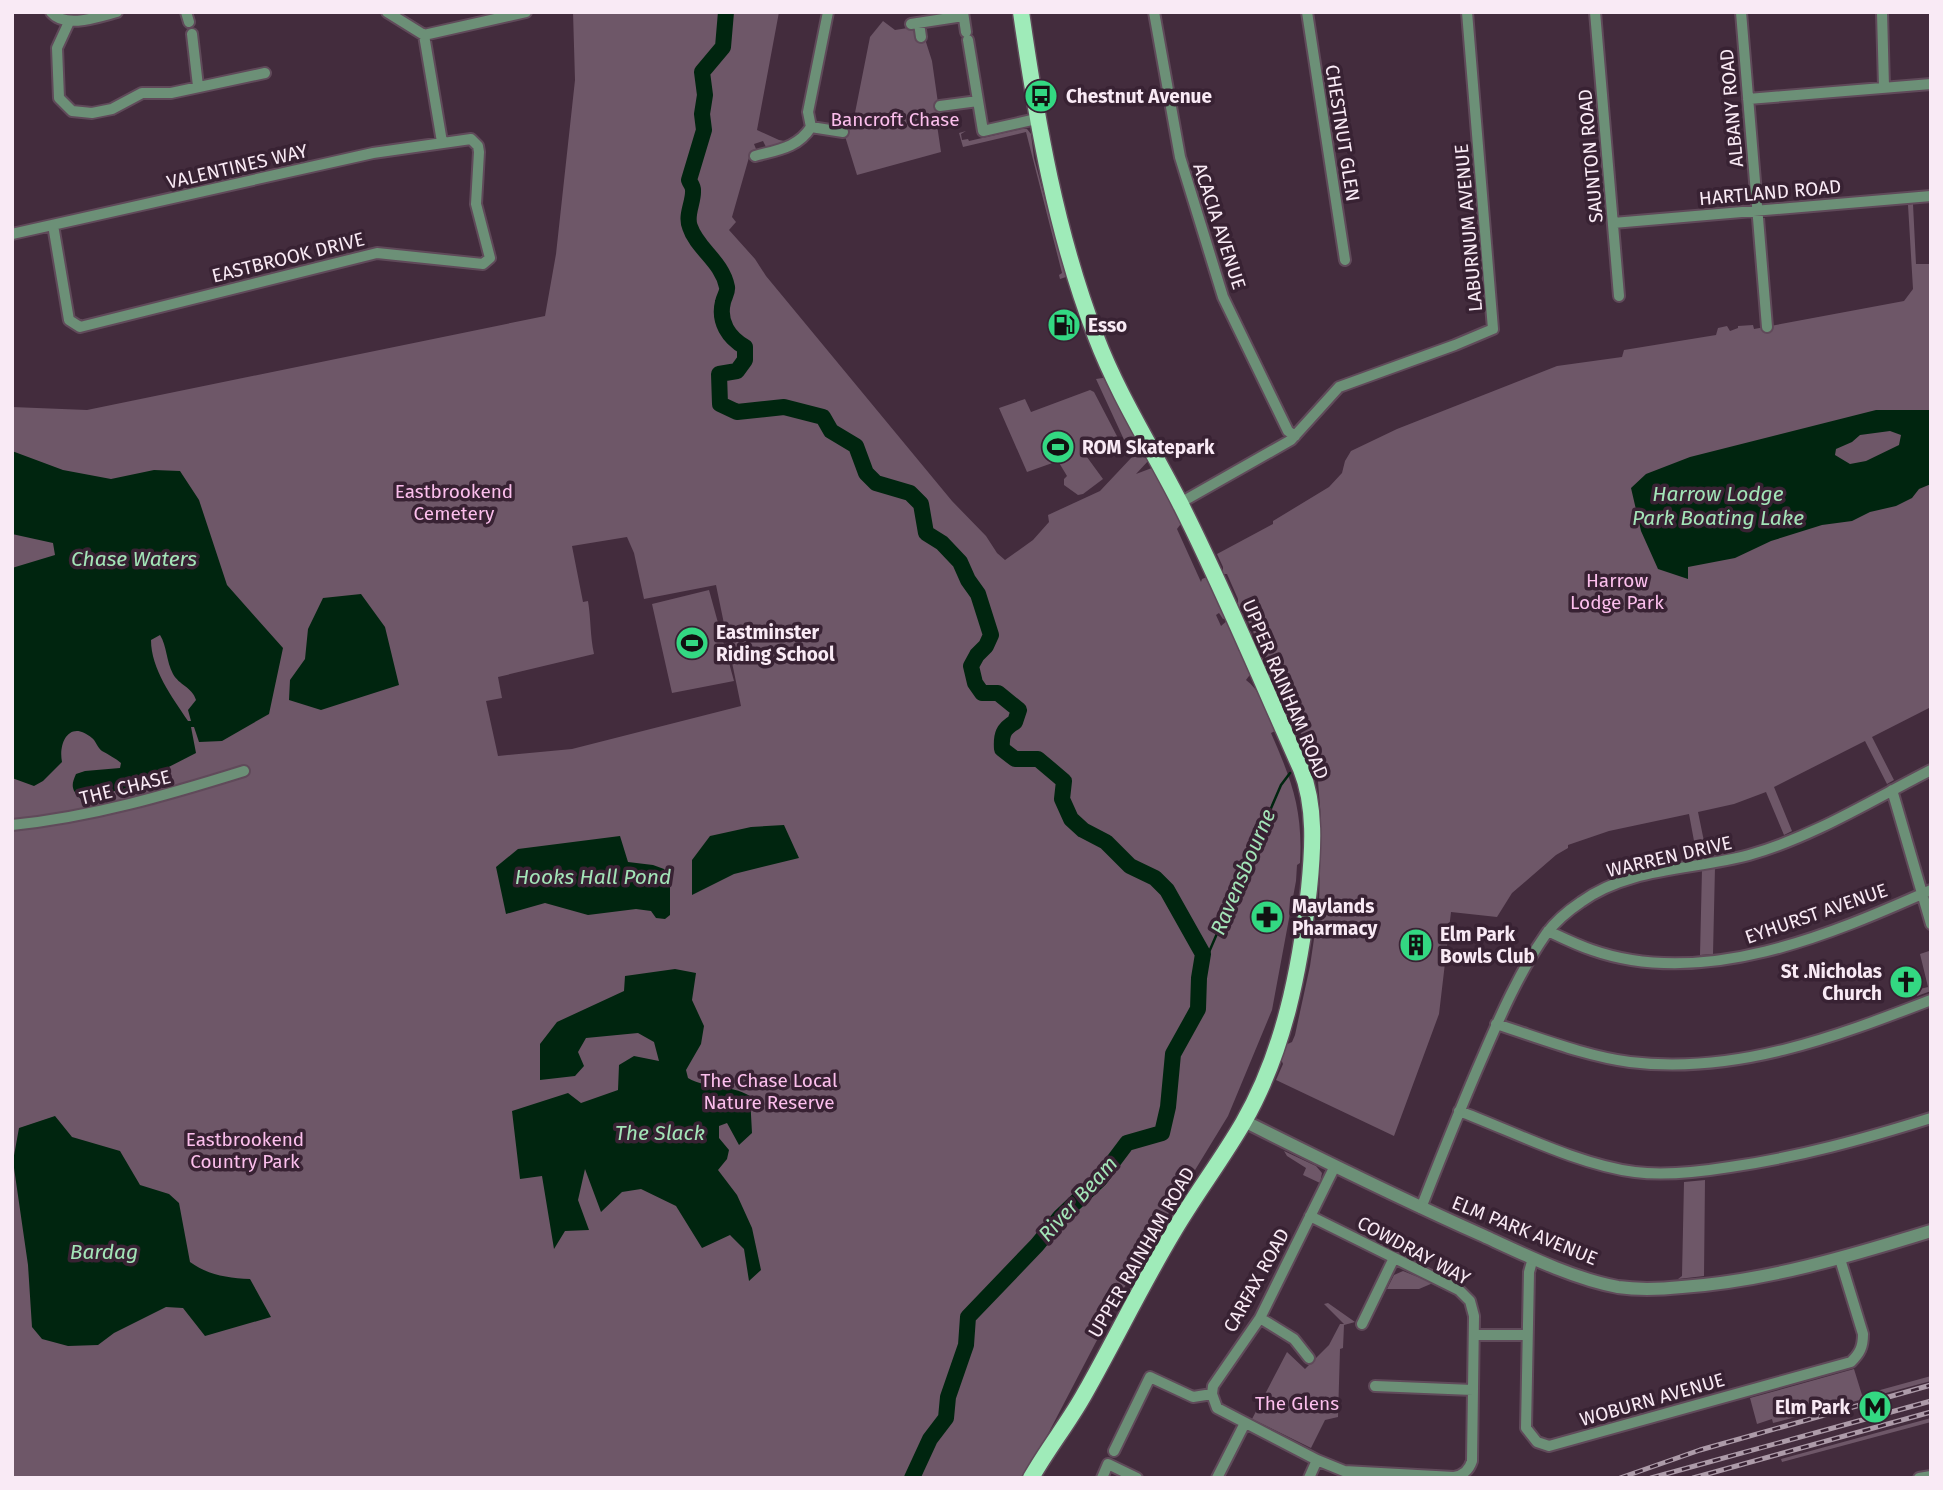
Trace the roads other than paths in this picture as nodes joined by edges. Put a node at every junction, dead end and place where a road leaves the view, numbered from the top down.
1 (51, 12) edge
2 (117, 12) edge
3 (387, 12) edge
4 (526, 12) edge
5 (828, 12) edge
6 (1021, 12) edge
7 (1154, 12) edge
8 (1307, 12) edge
9 (1467, 12) edge
10 (1595, 12) edge
11 (1741, 12) edge
12 (1882, 12) edge
13 (963, 14) edge
14 (69, 22) junction
15 (192, 34) dead end
16 (424, 35) junction
17 (921, 37) dead end
18 (265, 73) dead end
19 (1931, 84) edge
20 (198, 86) junction
21 (1884, 87) junction
22 (1748, 99) junction
23 (978, 101) junction
24 (940, 106) dead end
25 (1036, 119) junction
26 (811, 127) junction
27 (983, 131) junction
28 (843, 132) dead end
29 (971, 135) dead end
30 (471, 139) joint
31 (442, 142) junction
32 (755, 156) dead end
33 (1931, 196) edge
34 (1758, 211) junction
35 (1613, 223) junction
36 (53, 225) junction
37 (12, 234) edge
38 (1345, 260) dead end
39 (1619, 296) dead end
40 (1767, 327) dead end
41 (1295, 436) junction
42 (1180, 503) junction
43 (1931, 769) edge
44 (244, 771) dead end
45 (1892, 790) junction
46 (12, 825) edge
47 (1926, 892) edge
48 (1931, 924) edge
49 (1548, 931) junction
50 (1931, 1000) edge
51 (1496, 1024) junction
52 (1459, 1111) junction
53 (1931, 1118) edge
54 (1244, 1121) junction
55 (1335, 1166) junction
56 (1421, 1208) junction
57 (1310, 1216) junction
58 (1931, 1231) edge
59 (1394, 1258) junction
60 (1533, 1258) junction
61 (1840, 1259) junction
62 (1259, 1318) junction
63 (1362, 1324) dead end
64 (1474, 1335) junction
65 (1527, 1335) junction
66 (1309, 1358) dead end
67 (1375, 1386) dead end
68 (1473, 1391) junction
69 (1212, 1394) junction
70 (1245, 1423) junction
71 (1114, 1451) dead end
72 (1317, 1460) junction
73 (1931, 1476) edge
74 (1031, 1478) edge
75 (1102, 1478) edge
76 (1137, 1478) edge
77 (1217, 1478) edge
78 (1309, 1478) edge
79 (1919, 1478) edge

1 - 14 street
2 - 14 street
3 - 16 street
4 - 16 street
5 - 26 street
6 - 25 main road, UPPER RAINHAM ROAD
7 - 41 street, ACACIA AVENUE
8 - 38 street, CHESTNUT GLEN
9 - 41 street, LABURNUM AVENUE
10 - 35 street, SAUNTON ROAD
11 - 22 street, ALBANY ROAD
12 - 21 street
13 - 17 street
13 - 23 street
14 - 20 street
15 - 20 street
16 - 31 street
18 - 20 street
19 - 21 street
21 - 22 street
22 - 34 street, ALBANY ROAD
23 - 24 street
23 - 27 street
25 - 27 street
25 - 42 main road, UPPER RAINHAM ROAD
26 - 28 street
26 - 32 street
27 - 29 street
30 - 31 street, VALENTINES WAY
30 - 36 street, EASTBROOK DRIVE
31 - 36 street, VALENTINES WAY
33 - 34 street, HARTLAND ROAD
34 - 35 street, HARTLAND ROAD
34 - 40 street, ALBANY ROAD
35 - 39 street, SAUNTON ROAD
36 - 37 street, VALENTINES WAY
41 - 42 street, LABURNUM AVENUE
42 - 54 main road, UPPER RAINHAM ROAD
43 - 45 street, WARREN DRIVE
44 - 46 street, THE CHASE
45 - 47 street
45 - 49 street, WARREN DRIVE
47 - 48 street
47 - 49 street, EYHURST AVENUE
49 - 51 street, WARREN DRIVE
50 - 51 street
51 - 52 street, WARREN DRIVE
52 - 53 street
52 - 56 street, WARREN DRIVE
54 - 55 street, ELM PARK AVENUE
54 - 74 main road, UPPER RAINHAM ROAD
55 - 56 street, ELM PARK AVENUE
55 - 57 street, CARFAX ROAD
56 - 60 street, ELM PARK AVENUE
57 - 59 street, COWDRAY WAY
57 - 62 street, CARFAX ROAD
58 - 61 street, ELM PARK AVENUE
59 - 63 street
59 - 64 street, COWDRAY WAY
60 - 61 street, ELM PARK AVENUE
60 - 65 street, WOBURN AVENUE
61 - 65 street, WOBURN AVENUE
62 - 66 street
62 - 69 street, CARFAX ROAD
64 - 65 street
64 - 68 street, COWDRAY WAY
67 - 68 street
68 - 72 street, COWDRAY WAY
69 - 70 street, COWDRAY WAY
69 - 71 street
70 - 72 street, COWDRAY WAY
70 - 77 street
72 - 78 street
73 - 79 street
75 - 76 street

